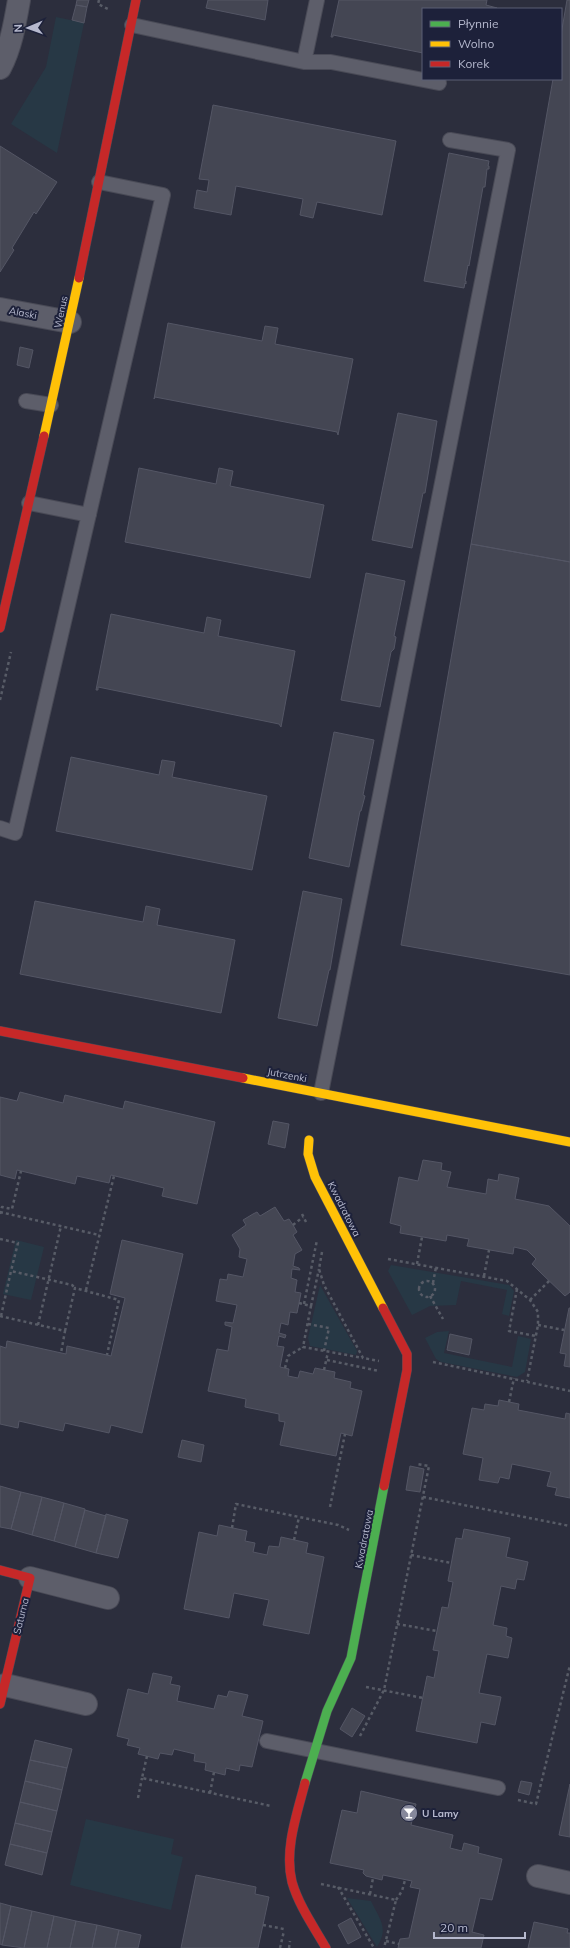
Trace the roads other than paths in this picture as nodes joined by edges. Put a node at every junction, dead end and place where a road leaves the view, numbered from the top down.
1 (19, 0) edge
2 (136, 0) edge
3 (317, 0) edge
4 (132, 25) junction
5 (304, 62) junction
6 (0, 68) edge
7 (422, 80) edge
8 (424, 80) edge
9 (439, 83) dead end
10 (450, 140) dead end
11 (99, 182) junction
12 (0, 309) edge
13 (70, 322) junction
14 (26, 401) dead end
15 (51, 405) junction
16 (29, 502) junction
17 (90, 515) junction
18 (0, 628) edge
19 (0, 828) edge
20 (0, 1031) edge
21 (321, 1093) junction
22 (309, 1140) dead end
23 (570, 1142) edge
24 (0, 1570) edge
25 (30, 1578) junction
26 (108, 1598) dead end
27 (2, 1695) edge
28 (86, 1704) dead end
29 (267, 1741) dead end
30 (312, 1750) junction
31 (498, 1788) road end
32 (538, 1876) dead end
33 (570, 1883) edge
34 (326, 1948) edge

1 - 6 street
2 - 4 street, Wenus
3 - 5 lane
4 - 5 lane
4 - 11 street, Wenus
5 - 7 lane
8 - 9 lane
10 - 21 lane
11 - 13 street, Wenus
11 - 17 lane
12 - 13 street, Alaski
13 - 15 street, Wenus
14 - 15 lane
15 - 16 street, Wenus
16 - 17 lane
16 - 18 street, Wenus
17 - 19 lane
20 - 21 street, Jutrzenki
21 - 23 street, Jutrzenki
22 - 30 street, Kwadratowa
24 - 25 street
25 - 26 street
25 - 27 street, Saturna
27 - 28 street, Saturna
29 - 30 lane
30 - 31 lane
30 - 34 street, Kwadratowa
32 - 33 street

